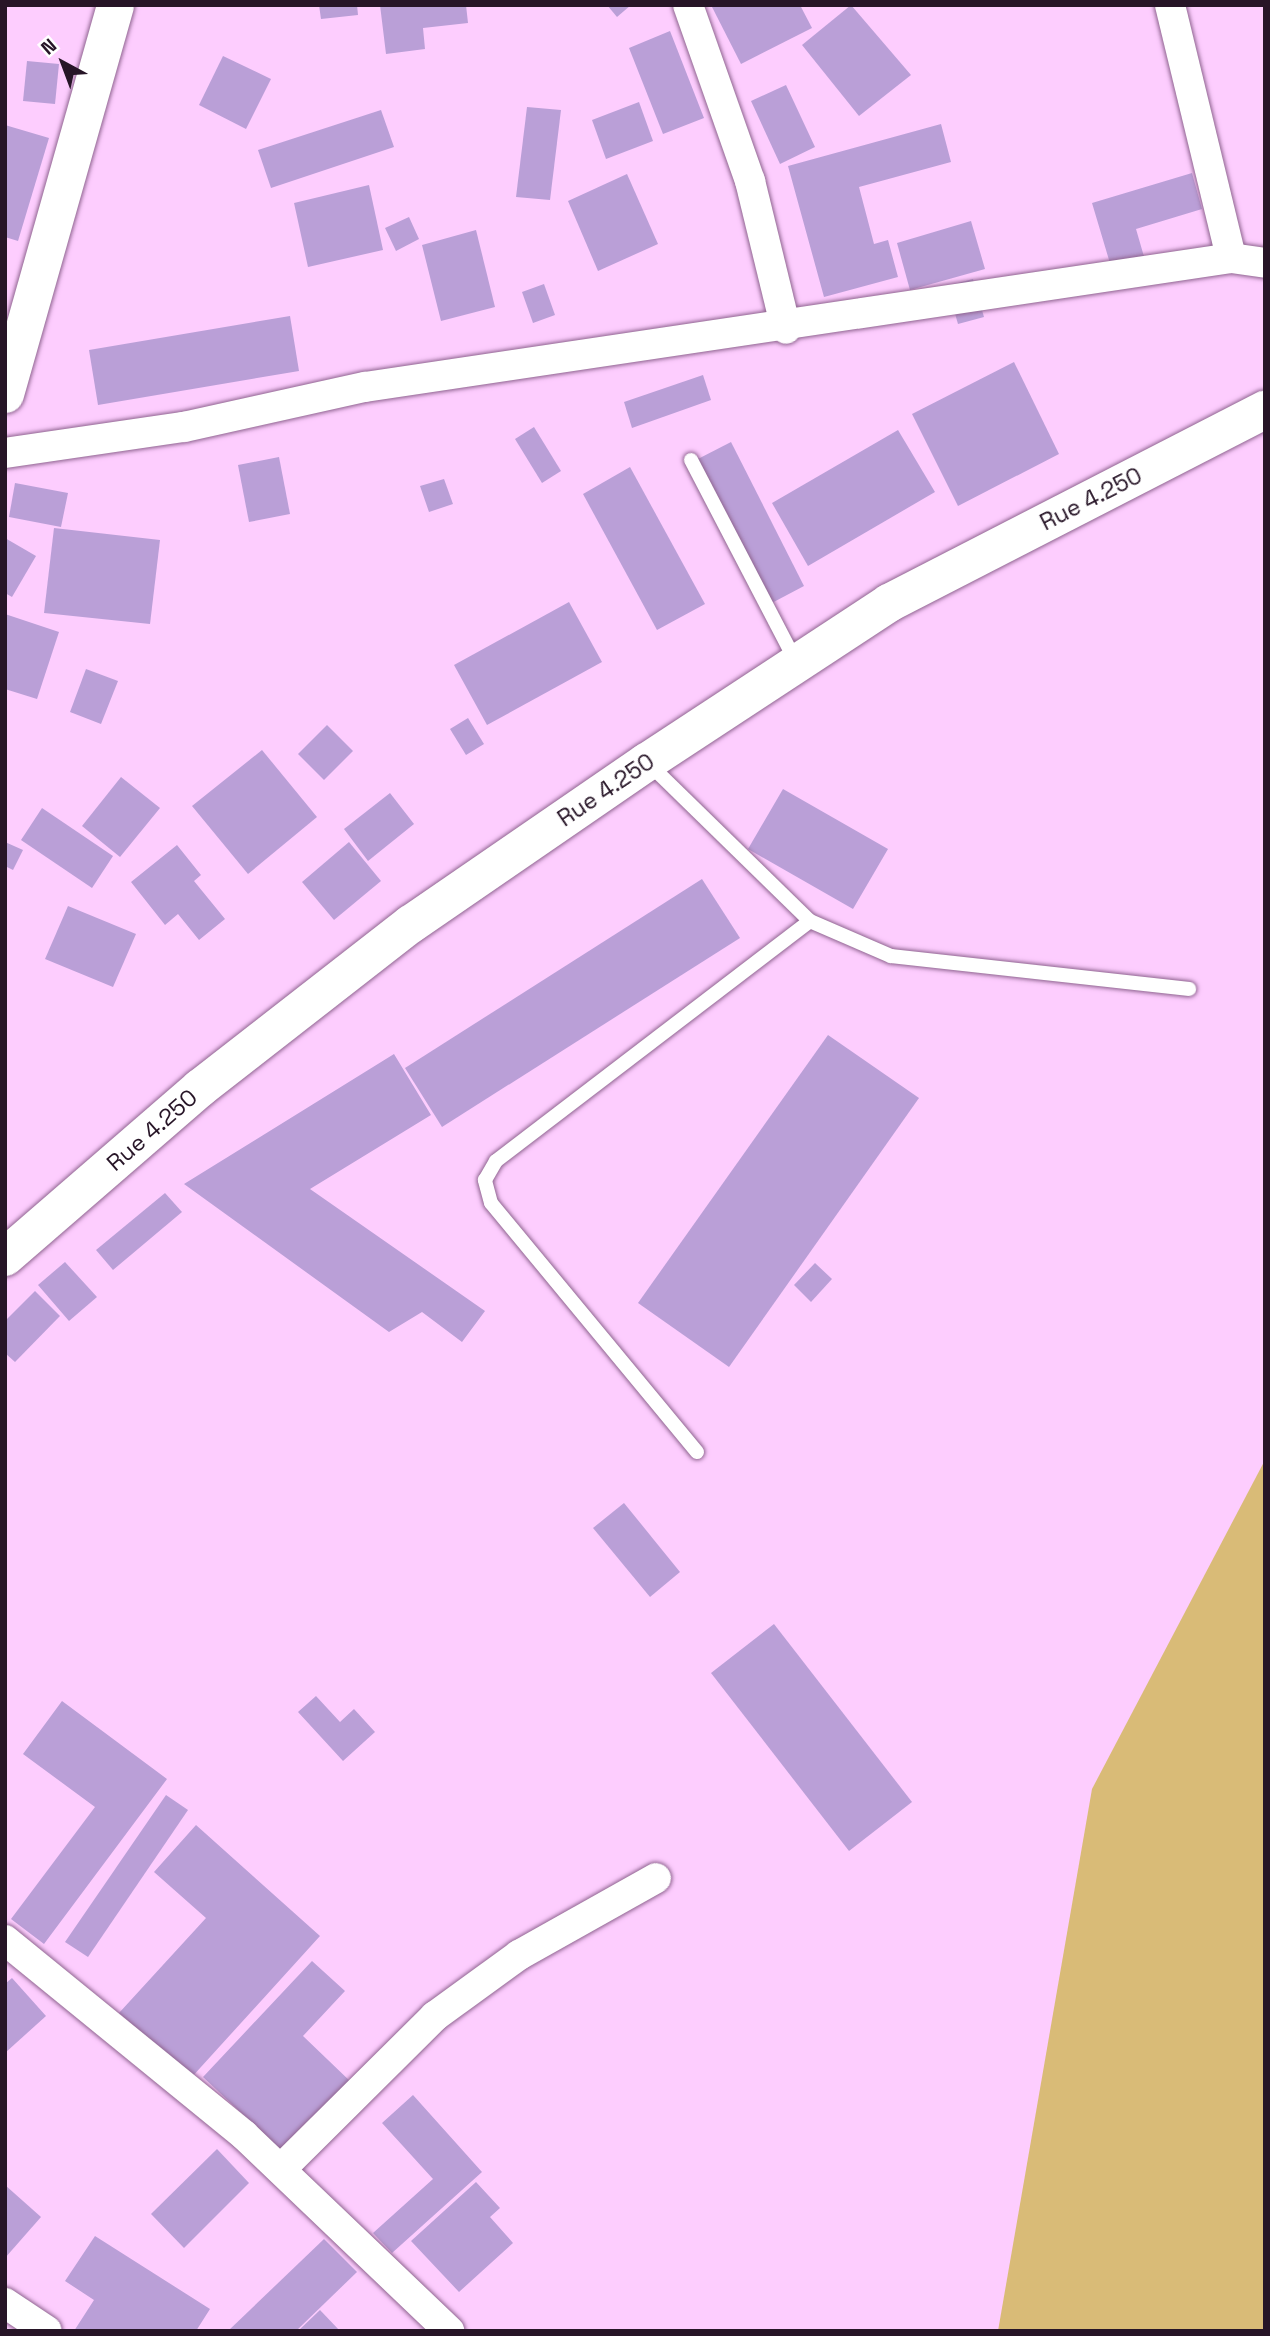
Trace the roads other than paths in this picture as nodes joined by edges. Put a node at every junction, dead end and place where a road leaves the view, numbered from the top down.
1 (115, 5) edge
2 (688, 5) edge
3 (1170, 5) edge
4 (1231, 258) junction
5 (1265, 264) edge
6 (786, 329) junction
7 (5, 394) edge
8 (1265, 410) edge
9 (5, 453) edge
10 (691, 460) dead end
11 (797, 663) junction
12 (647, 762) junction
13 (810, 921) junction
14 (1189, 989) dead end
15 (5, 1257) edge
16 (697, 1452) dead end
17 (656, 1878) dead end
18 (5, 1940) edge
19 (281, 2169) junction
20 (5, 2303) edge
21 (47, 2331) edge
22 (449, 2331) edge

1 - 7 street
2 - 6 street
3 - 4 street
4 - 5 street
4 - 6 street
6 - 9 street
8 - 11 main road, Rue 4.250
10 - 11 lane
11 - 12 main road, Rue 4.250
12 - 13 lane
12 - 15 main road, Rue 4.250
13 - 14 lane
13 - 16 lane
17 - 19 street
18 - 19 street
19 - 22 street
20 - 21 street

